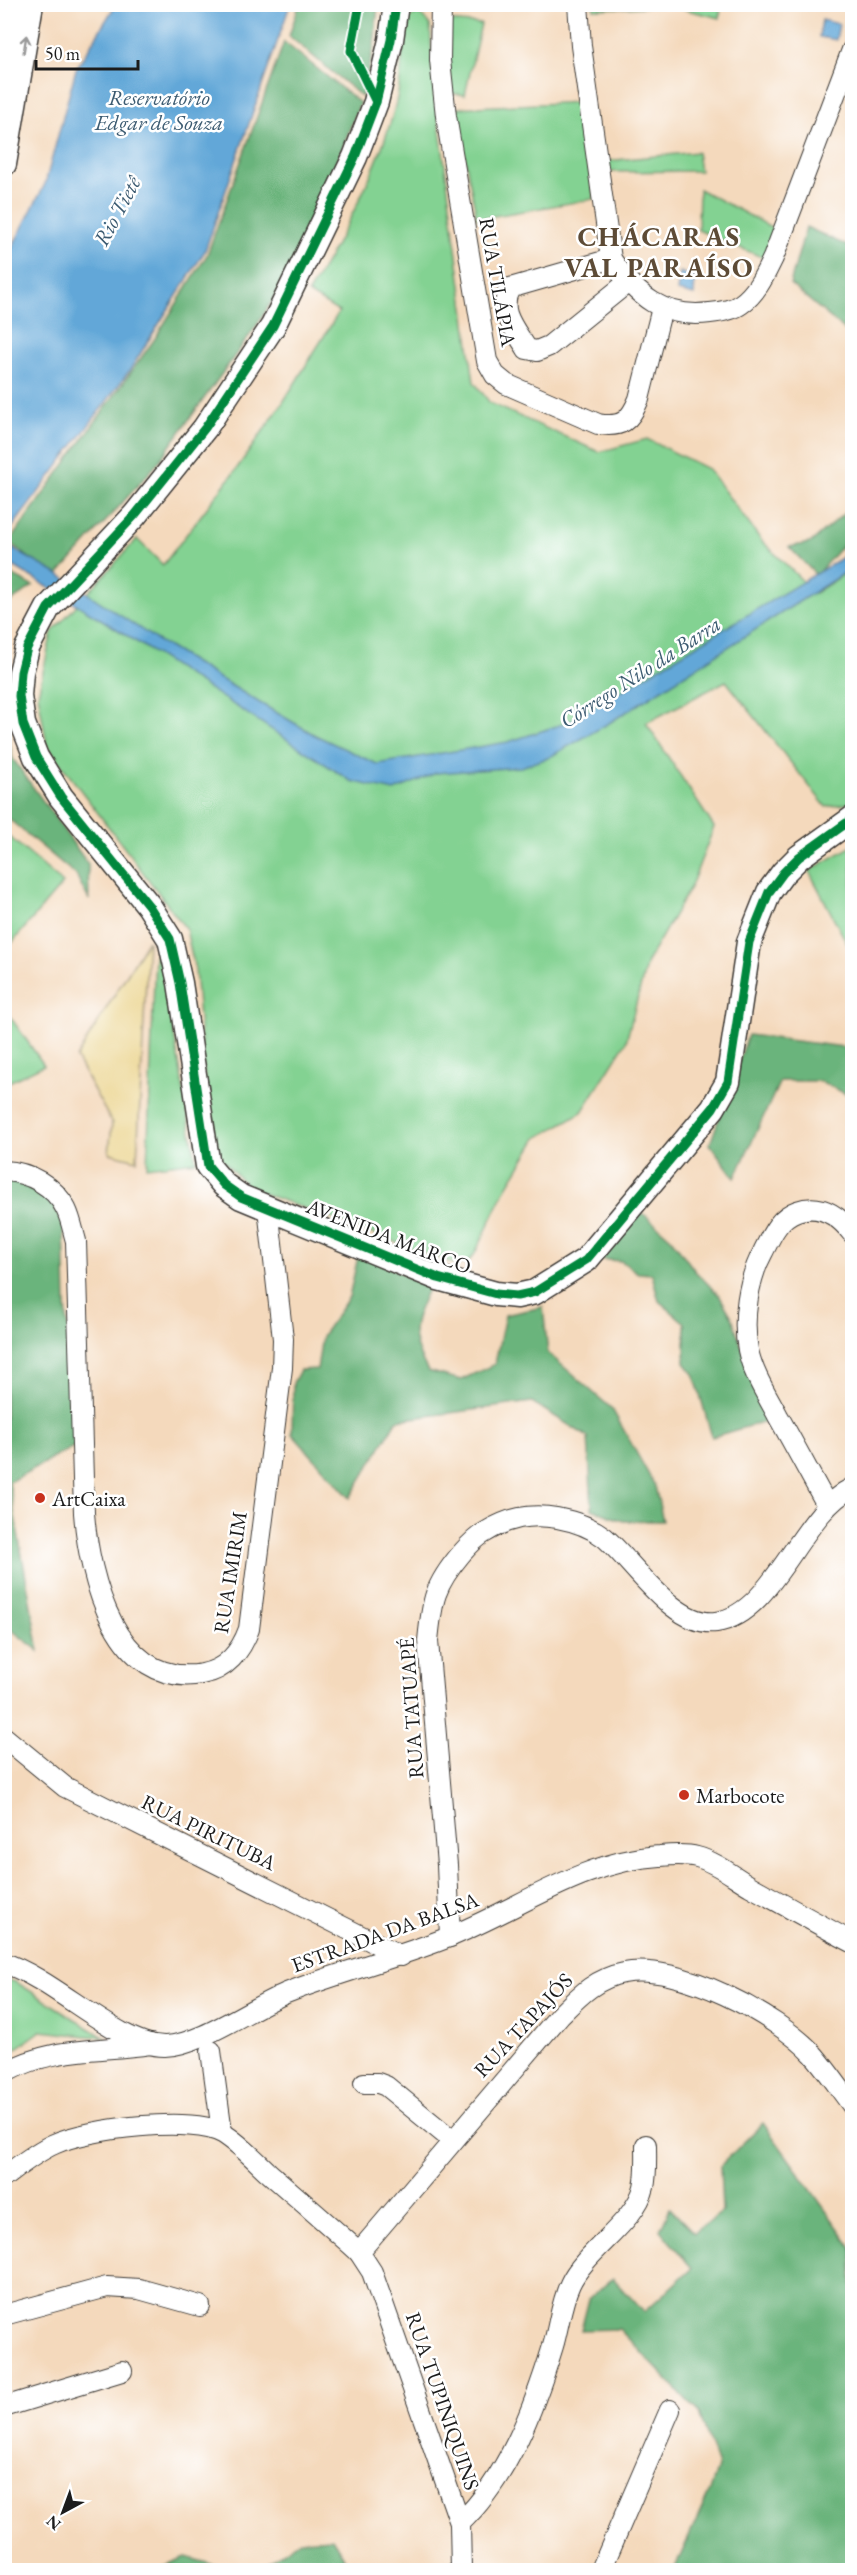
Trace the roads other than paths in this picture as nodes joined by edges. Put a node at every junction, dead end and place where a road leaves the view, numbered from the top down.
1 (13, 4) edge
2 (31, 4) edge
3 (396, 4) edge
4 (441, 4) edge
5 (578, 4) edge
6 (852, 50) edge
7 (4, 63) edge
8 (4, 164) edge
9 (611, 259) junction
10 (627, 283) junction
11 (662, 308) junction
12 (852, 819) edge
13 (4, 1171) edge
14 (268, 1208) junction
15 (852, 1233) edge
16 (852, 1488) edge
17 (827, 1505) junction
18 (4, 1737) edge
19 (450, 1937) junction
20 (852, 1942) edge
21 (401, 1956) junction
22 (4, 1963) edge
23 (150, 2044) junction
24 (211, 2051) dead end
25 (4, 2073) edge
26 (364, 2083) dead end
27 (852, 2105) edge
28 (222, 2132) junction
29 (452, 2140) junction
30 (646, 2145) dead end
31 (4, 2177) edge
32 (359, 2252) junction
33 (200, 2306) dead end
34 (4, 2315) edge
35 (122, 2371) dead end
36 (4, 2407) edge
37 (670, 2410) dead end
38 (460, 2523) junction
39 (461, 2571) edge
40 (601, 2571) edge

1 - 7 main road
8 -> 2 main road
3 - 14 main road, AVENIDA MARCO
4 - 11 street, RUA TILÁPIA
5 - 9 street
6 - 11 street
9 - 10 street
9 - 10 street
10 - 11 street
12 - 14 main road, AVENIDA MARCO
13 - 14 street, RUA IMIRIM
15 - 17 street
16 - 17 street, RUA TATUAPÉ
17 - 19 street, RUA TATUAPÉ
18 - 21 street, RUA PIRITUBA
19 - 20 street, ESTRADA DA BALSA
19 - 21 street, ESTRADA DA BALSA
21 - 23 street, ESTRADA DA BALSA
22 - 23 street, ESTRADA DA BALSA
23 - 25 street
24 - 28 street
26 - 29 street
27 - 29 street, RUA TAPAJÓS
28 - 31 street
28 - 32 street, RUA TUPINIQUINS
29 - 32 street, RUA TAPAJÓS
30 - 38 street
32 - 38 street, RUA TUPINIQUINS
33 - 34 street
35 - 36 street
37 - 40 street
38 - 39 street, RUA TUPINIQUINS

